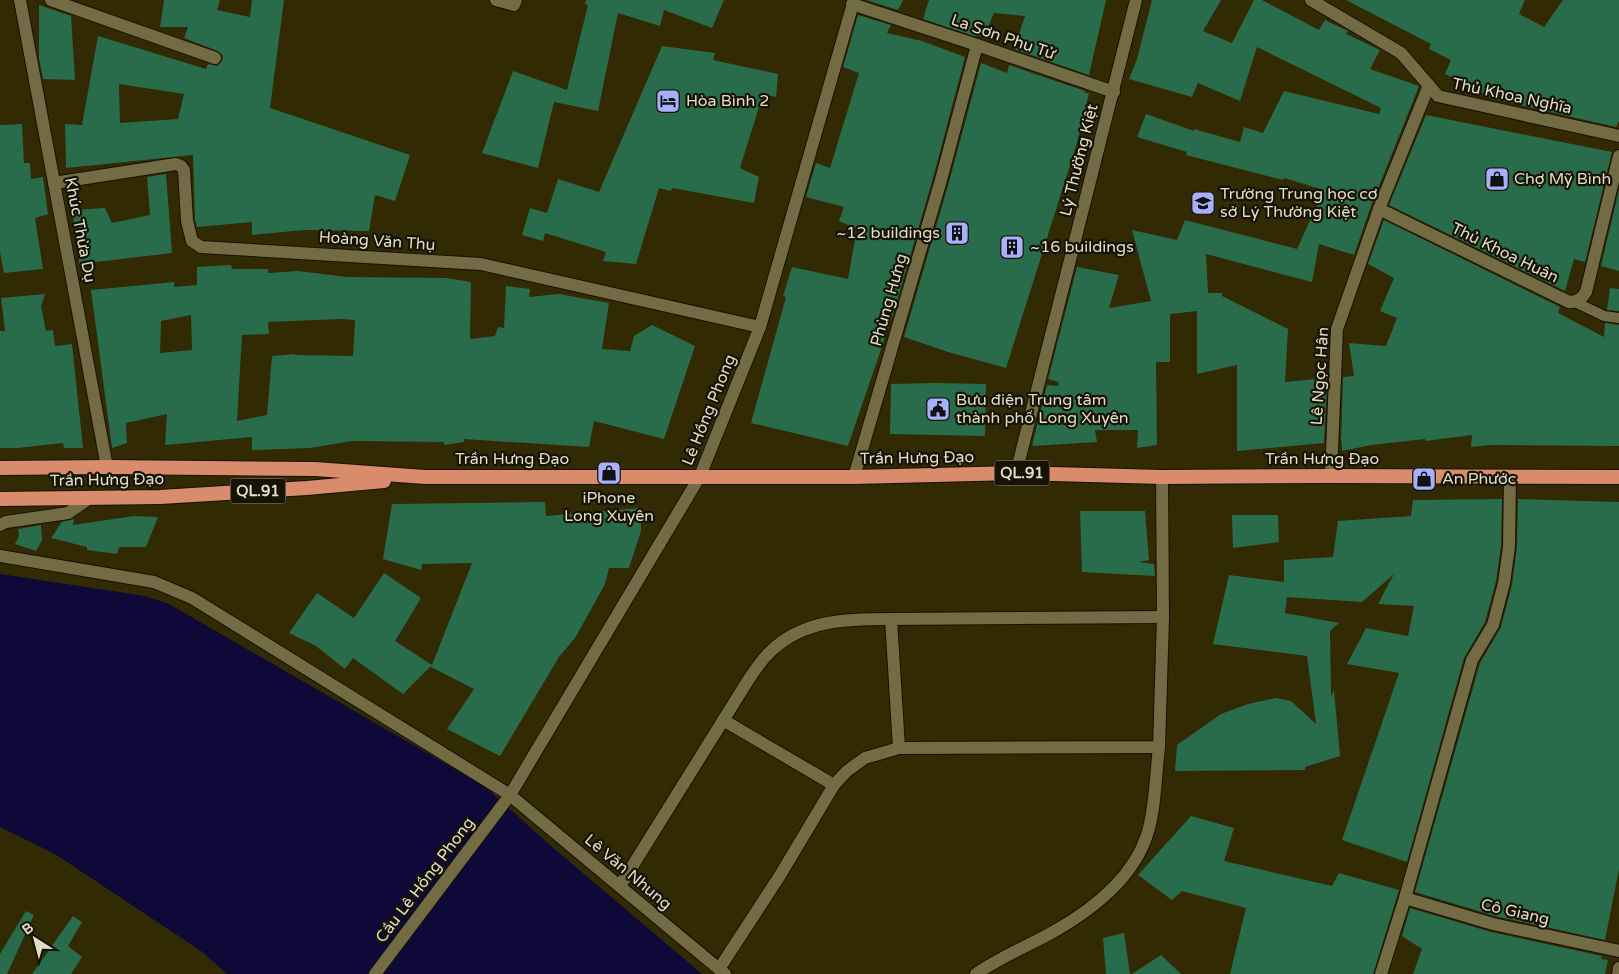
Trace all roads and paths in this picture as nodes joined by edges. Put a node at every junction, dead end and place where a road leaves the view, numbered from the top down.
1 (20, 0) edge
2 (51, 0) edge
3 (496, 0) edge
4 (516, 0) edge
5 (1136, 0) edge
6 (1311, 0) edge
7 (853, 2) edge
8 (977, 45) junction
9 (215, 58) dead end
10 (1429, 85) junction
11 (1114, 92) junction
12 (1619, 136) edge
13 (1619, 156) edge
14 (54, 183) junction
15 (1379, 209) junction
16 (1575, 302) junction
17 (1619, 318) edge
18 (760, 327) junction
19 (107, 467) junction
20 (0, 468) edge
21 (1016, 473) junction
22 (700, 476) junction
23 (1330, 476) junction
24 (425, 477) junction
25 (854, 477) junction
26 (1162, 477) junction
27 (1619, 477) edge
28 (1510, 478) junction
29 (90, 498) junction
30 (0, 499) edge
31 (0, 525) edge
32 (0, 556) edge
33 (1164, 617) junction
34 (891, 619) junction
35 (723, 720) junction
36 (1159, 747) junction
37 (899, 748) junction
38 (834, 785) junction
39 (510, 795) junction
40 (500, 806) joint
41 (620, 886) junction
42 (1405, 898) junction
43 (1619, 951) edge
44 (1619, 968) edge
45 (722, 971) edge
46 (375, 974) edge
47 (976, 974) edge
48 (1380, 974) edge
49 (1618, 974) edge

1 - 14 street, Khúc Thừa Dụ
2 - 9 street
3 - 4 street
5 - 11 street, Lý Thường Kiệt
6 - 10 street, Thủ Khoa Nghĩa
7 - 8 street, La Sơn Phu Tử
7 - 18 street, Lê Hồng Phong
8 - 11 street, La Sơn Phu Tử
8 - 25 street, Phùng Hưng
10 - 12 street, Thủ Khoa Nghĩa
10 - 15 street, Lê Ngọc Hân
11 - 21 street, Lý Thường Kiệt
13 - 16 street
14 - 18 street, Hoàng Văn Thụ
14 - 19 street, Khúc Thừa Dụ
15 - 16 street, Thủ Khoa Huân
15 - 23 street, Lê Ngọc Hân
16 - 17 lane, Thủ Khoa Huân
18 - 22 street, Lê Hồng Phong
19 - 20 highway, Trần Hưng Đạo / QL.91
19 - 24 highway, Trần Hưng Đạo / QL.91
21 - 25 highway, Trần Hưng Đạo / QL.91
21 - 26 highway, Trần Hưng Đạo / QL.91
22 - 24 highway, Trần Hưng Đạo / QL.91
22 - 25 highway, Trần Hưng Đạo / QL.91
22 - 39 street, Lê Hồng Phong
23 - 26 highway, Trần Hưng Đạo / QL.91
23 - 28 highway, Trần Hưng Đạo / QL.91
24 - 29 highway, Trần Hưng Đạo / QL.91
26 - 33 street
27 - 28 highway, Trần Hưng Đạo / QL.91
28 - 42 street
29 - 30 highway, Trần Hưng Đạo / QL.91
29 - 31 street
32 - 39 street, Lê Văn Nhung
33 - 34 street
33 - 36 street
34 - 35 street
34 - 37 street
35 - 38 street
35 - 41 street
36 - 37 street
36 - 47 street
37 - 38 street
38 - 45 street
39 - 40 street, Lê Hồng Phong
39 - 41 street, Lê Văn Nhung
40 - 46 street, Cầu Lê Hồng Phong
41 - 45 street, Lê Văn Nhung
42 - 43 street, Cô Giang
42 - 48 street
44 - 49 street

